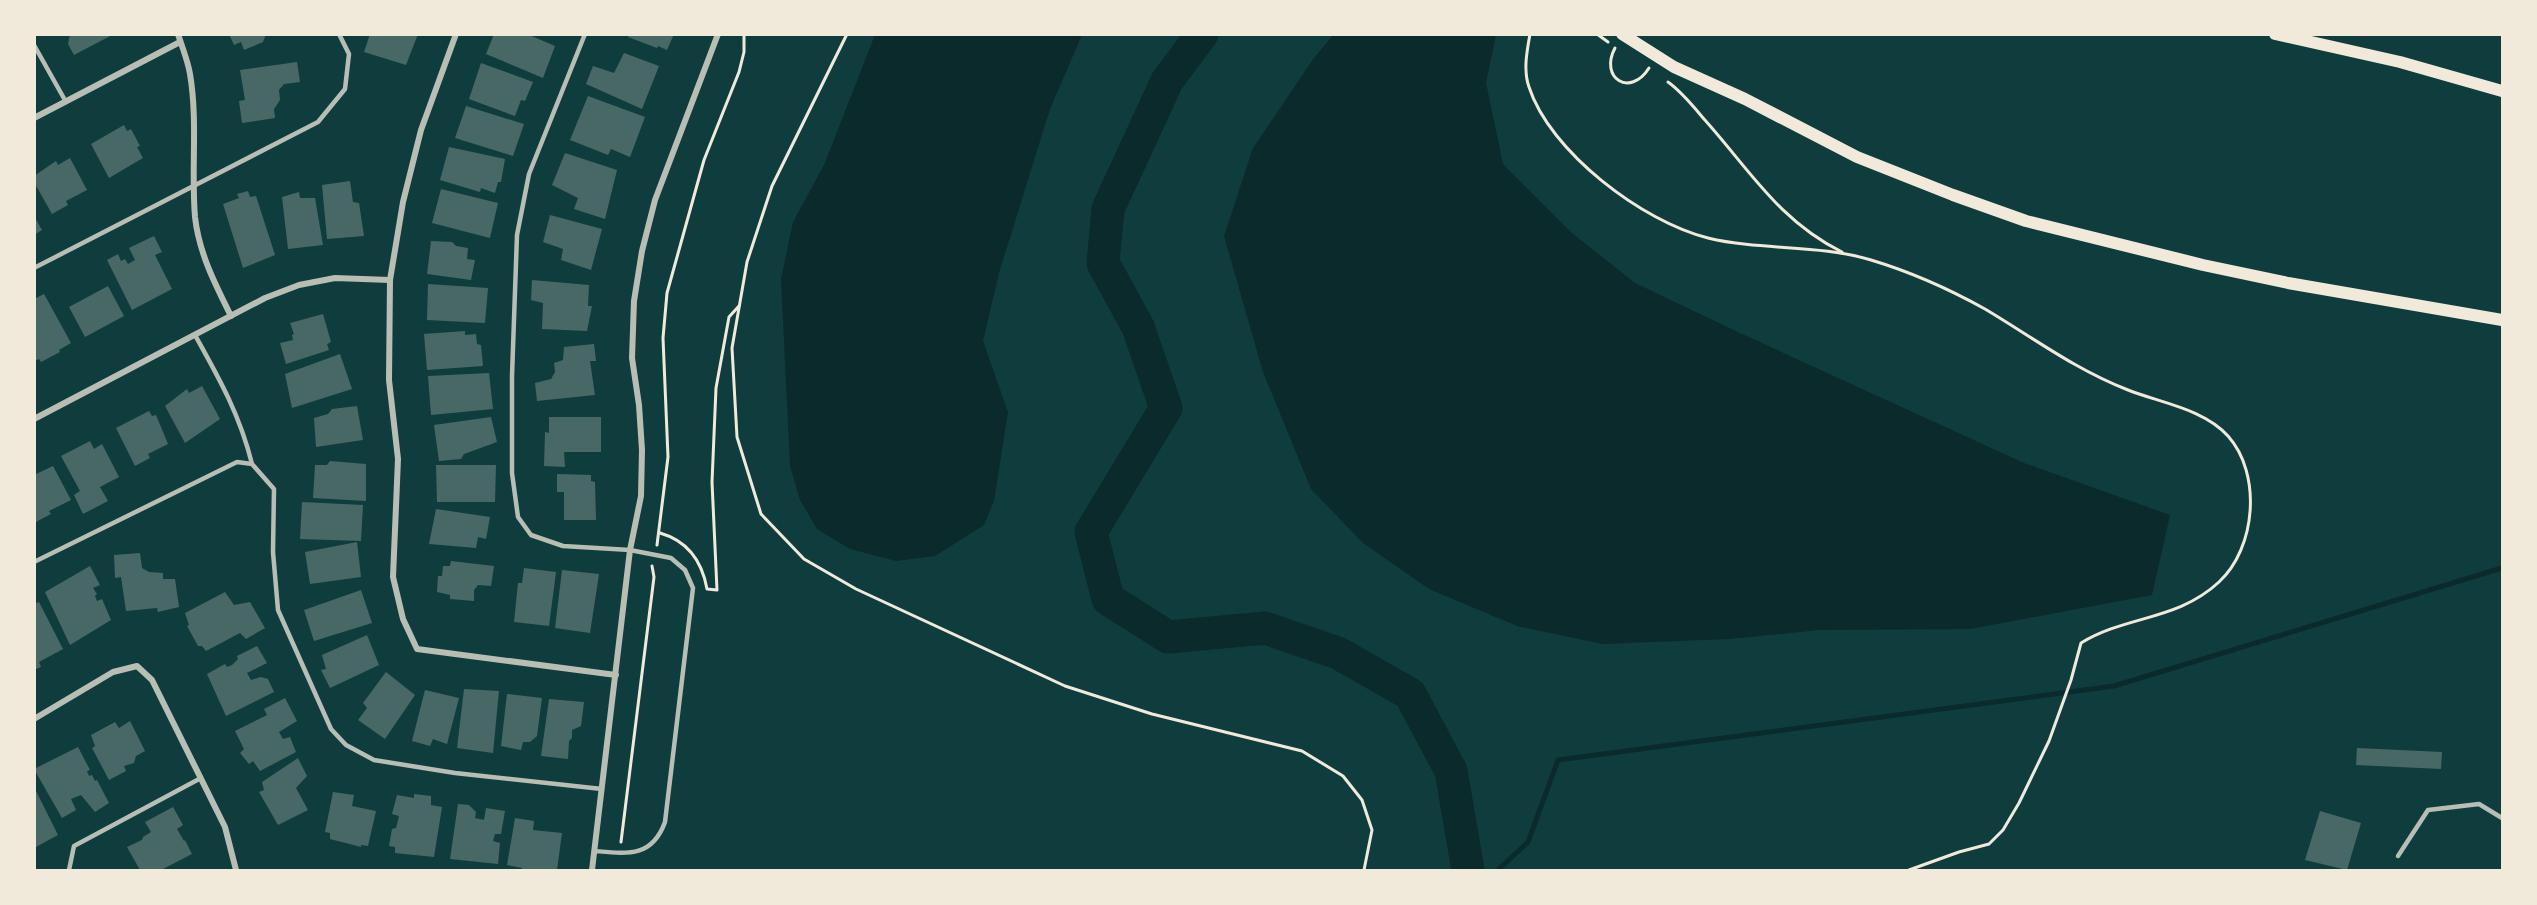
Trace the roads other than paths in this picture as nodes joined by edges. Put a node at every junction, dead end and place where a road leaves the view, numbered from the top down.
1 (178, 34) edge
2 (339, 34) edge
3 (456, 34) edge
4 (585, 34) edge
5 (718, 34) edge
6 (1622, 34) edge
7 (2275, 34) edge
8 (180, 42) junction
9 (34, 45) edge
10 (2502, 91) edge
11 (66, 102) junction
12 (34, 118) edge
13 (194, 187) junction
14 (34, 268) edge
15 (390, 280) junction
16 (231, 316) junction
17 (2502, 320) edge
18 (195, 335) junction
19 (34, 419) edge
20 (252, 464) junction
21 (630, 550) junction
22 (34, 562) edge
23 (616, 675) junction
24 (34, 719) edge
25 (201, 778) junction
26 (602, 789) junction
27 (2502, 818) edge
28 (595, 851) junction
29 (2398, 856) dead end
30 (69, 870) edge
31 (236, 870) edge
32 (592, 870) edge

1 - 8 street
2 - 13 lane
3 - 15 street
4 - 21 lane
5 - 21 street
6 - 17 main road
7 - 10 main road
8 - 11 street
8 - 13 street
9 - 11 lane
11 - 12 street
13 - 14 lane
13 - 16 street
15 - 16 street
15 - 23 street
16 - 18 street
18 - 19 street
18 - 20 lane
20 - 22 lane
20 - 26 lane
21 - 23 street
21 - 28 lane
23 - 26 street
24 - 25 street
25 - 30 lane
25 - 31 street
26 - 28 street
27 - 29 lane
28 - 32 street

